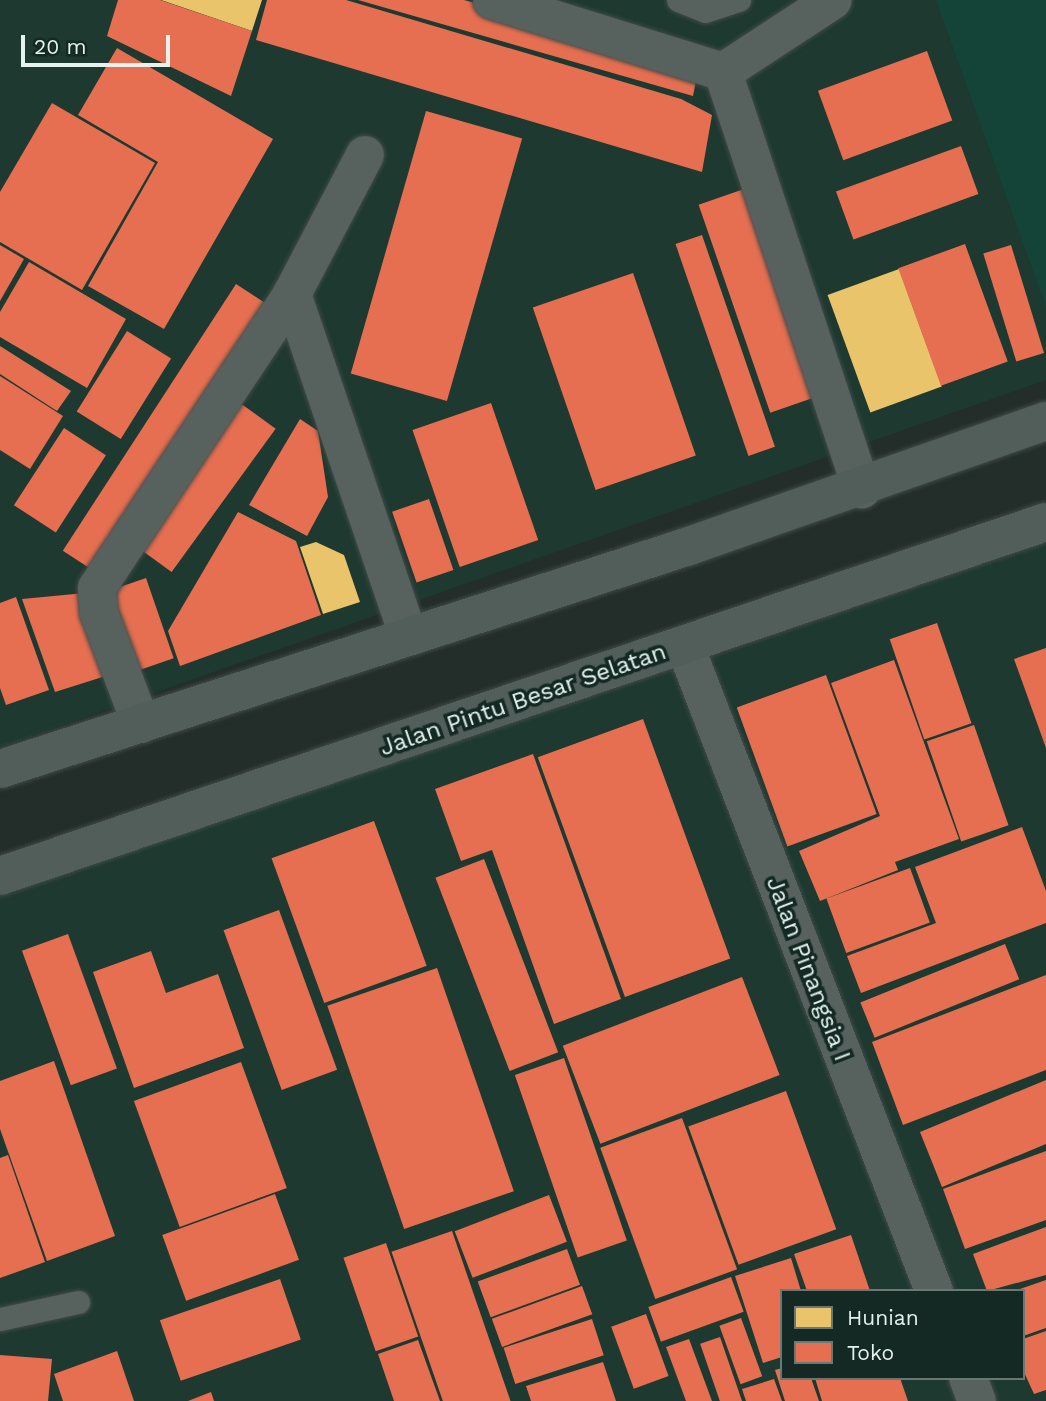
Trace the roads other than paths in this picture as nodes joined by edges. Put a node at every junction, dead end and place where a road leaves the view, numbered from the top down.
1 (492, 0) edge
2 (678, 0) edge
3 (739, 0) edge
4 (833, 0) edge
5 (723, 72) junction
6 (365, 155) dead end
7 (292, 294) junction
8 (1046, 421) edge
9 (862, 489) junction
10 (1046, 522) edge
11 (409, 637) junction
12 (685, 646) junction
13 (141, 724) junction
14 (0, 769) edge
15 (0, 876) edge
16 (933, 1289) edge
17 (78, 1301) dead end
18 (0, 1320) edge
19 (969, 1380) edge
20 (977, 1401) edge

1 - 5 street
2 - 3 lane
4 - 5 street
5 - 9 street
6 - 7 street
7 - 11 street
7 - 13 street
8 - 9 main road
9 - 11 main road
10 - 12 main road, Jalan Pintu Besar Selatan
11 - 13 main road
12 - 15 main road, Jalan Pintu Besar Selatan
12 - 16 street, Jalan Pinangsia I
13 - 14 main road
17 - 18 lane
19 - 20 street

